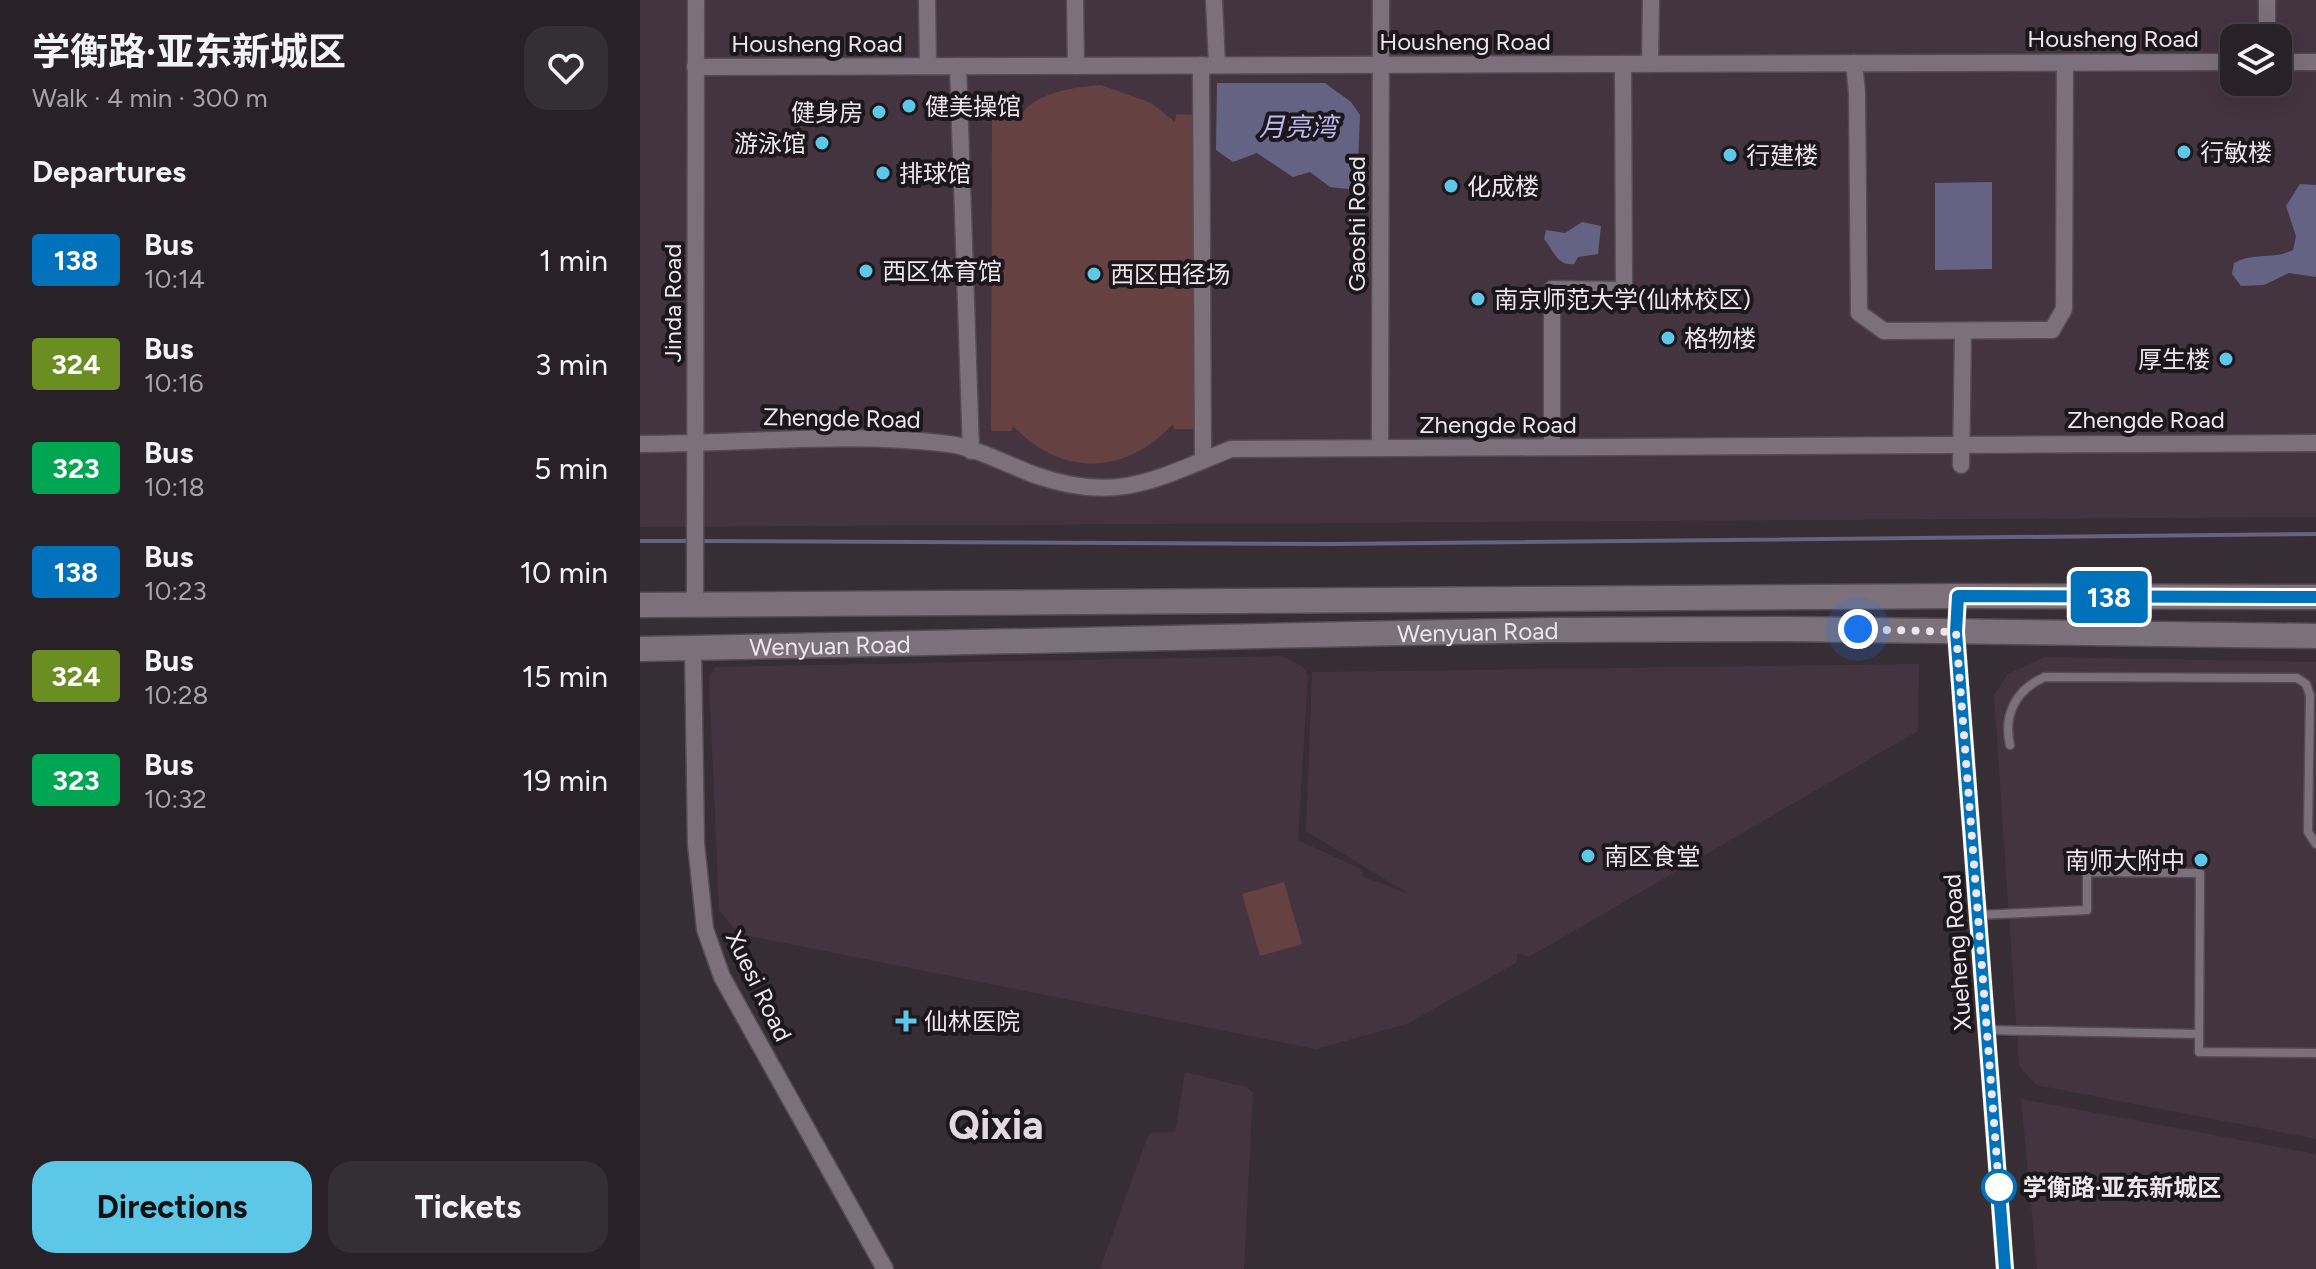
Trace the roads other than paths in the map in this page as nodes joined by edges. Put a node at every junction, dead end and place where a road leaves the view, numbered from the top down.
1 (696, 0) edge
2 (927, 0) edge
3 (1075, 0) edge
4 (1214, 0) edge
5 (1381, 0) edge
6 (1651, 0) edge
7 (2267, 0) edge
8 (2267, 24) edge
9 (2220, 62) edge
10 (2292, 62) edge
11 (2316, 62) edge
12 (1854, 63) junction
13 (2065, 63) junction
14 (1623, 64) junction
15 (1650, 64) junction
16 (1209, 65) junction
17 (1380, 65) junction
18 (928, 66) junction
19 (958, 66) junction
20 (1076, 66) junction
21 (695, 67) junction
22 (1963, 332) junction
23 (696, 441) junction
24 (2316, 443) edge
25 (640, 444) edge
26 (1961, 444) junction
27 (1552, 447) junction
28 (1380, 448) junction
29 (971, 451) junction
30 (1203, 460) junction
31 (1961, 465) dead end
32 (1958, 596) junction
33 (2316, 597) edge
34 (640, 605) edge
35 (695, 605) junction
36 (1956, 632) junction
37 (2316, 636) edge
38 (693, 648) junction
39 (640, 649) edge
40 (2010, 745) dead end
41 (2316, 844) edge
42 (1978, 915) junction
43 (1987, 1030) junction
44 (2199, 1034) junction
45 (2316, 1053) edge
46 (885, 1269) edge
47 (2005, 1269) edge

1 - 21 street, Jinda Road
2 - 18 street
3 - 20 street
4 - 16 street
5 - 17 street, Gaoshi Road
6 - 15 street
7 - 8 street
9 - 13 street, Housheng Road
10 - 11 street
12 - 13 street, Housheng Road
12 - 15 street, Housheng Road
12 - 22 street
13 - 22 street
14 - 15 street, Housheng Road
14 - 17 street, Housheng Road
14 - 27 street
16 - 17 street, Housheng Road
16 - 20 street, Housheng Road
16 - 30 street
17 - 28 street, Gaoshi Road
18 - 19 street, Housheng Road
18 - 21 street, Housheng Road
19 - 20 street, Housheng Road
19 - 29 street
21 - 23 street, Jinda Road
22 - 26 street
23 - 25 street, Zhengde Road
23 - 29 street, Zhengde Road
23 - 35 street, Jinda Road
24 - 26 street, Zhengde Road
26 - 27 street, Zhengde Road
26 - 31 street
27 - 28 street, Zhengde Road
28 - 30 street, Zhengde Road
29 - 30 street, Zhengde Road
32 - 33 main road, Wenyuan Road
32 - 35 main road, Wenyuan Road
32 - 36 street, Xueheng Road
34 - 35 main road, Wenyuan Road
35 - 38 main road
36 - 37 main road, Wenyuan Road
36 - 38 main road, Wenyuan Road
36 - 42 street, Xueheng Road
38 - 39 main road, Wenyuan Road
38 - 46 street, Xuesi Road
40 - 41 lane
42 - 43 street, Xueheng Road
42 - 44 lane
43 - 44 lane
43 - 47 street, Xueheng Road
44 - 45 lane

